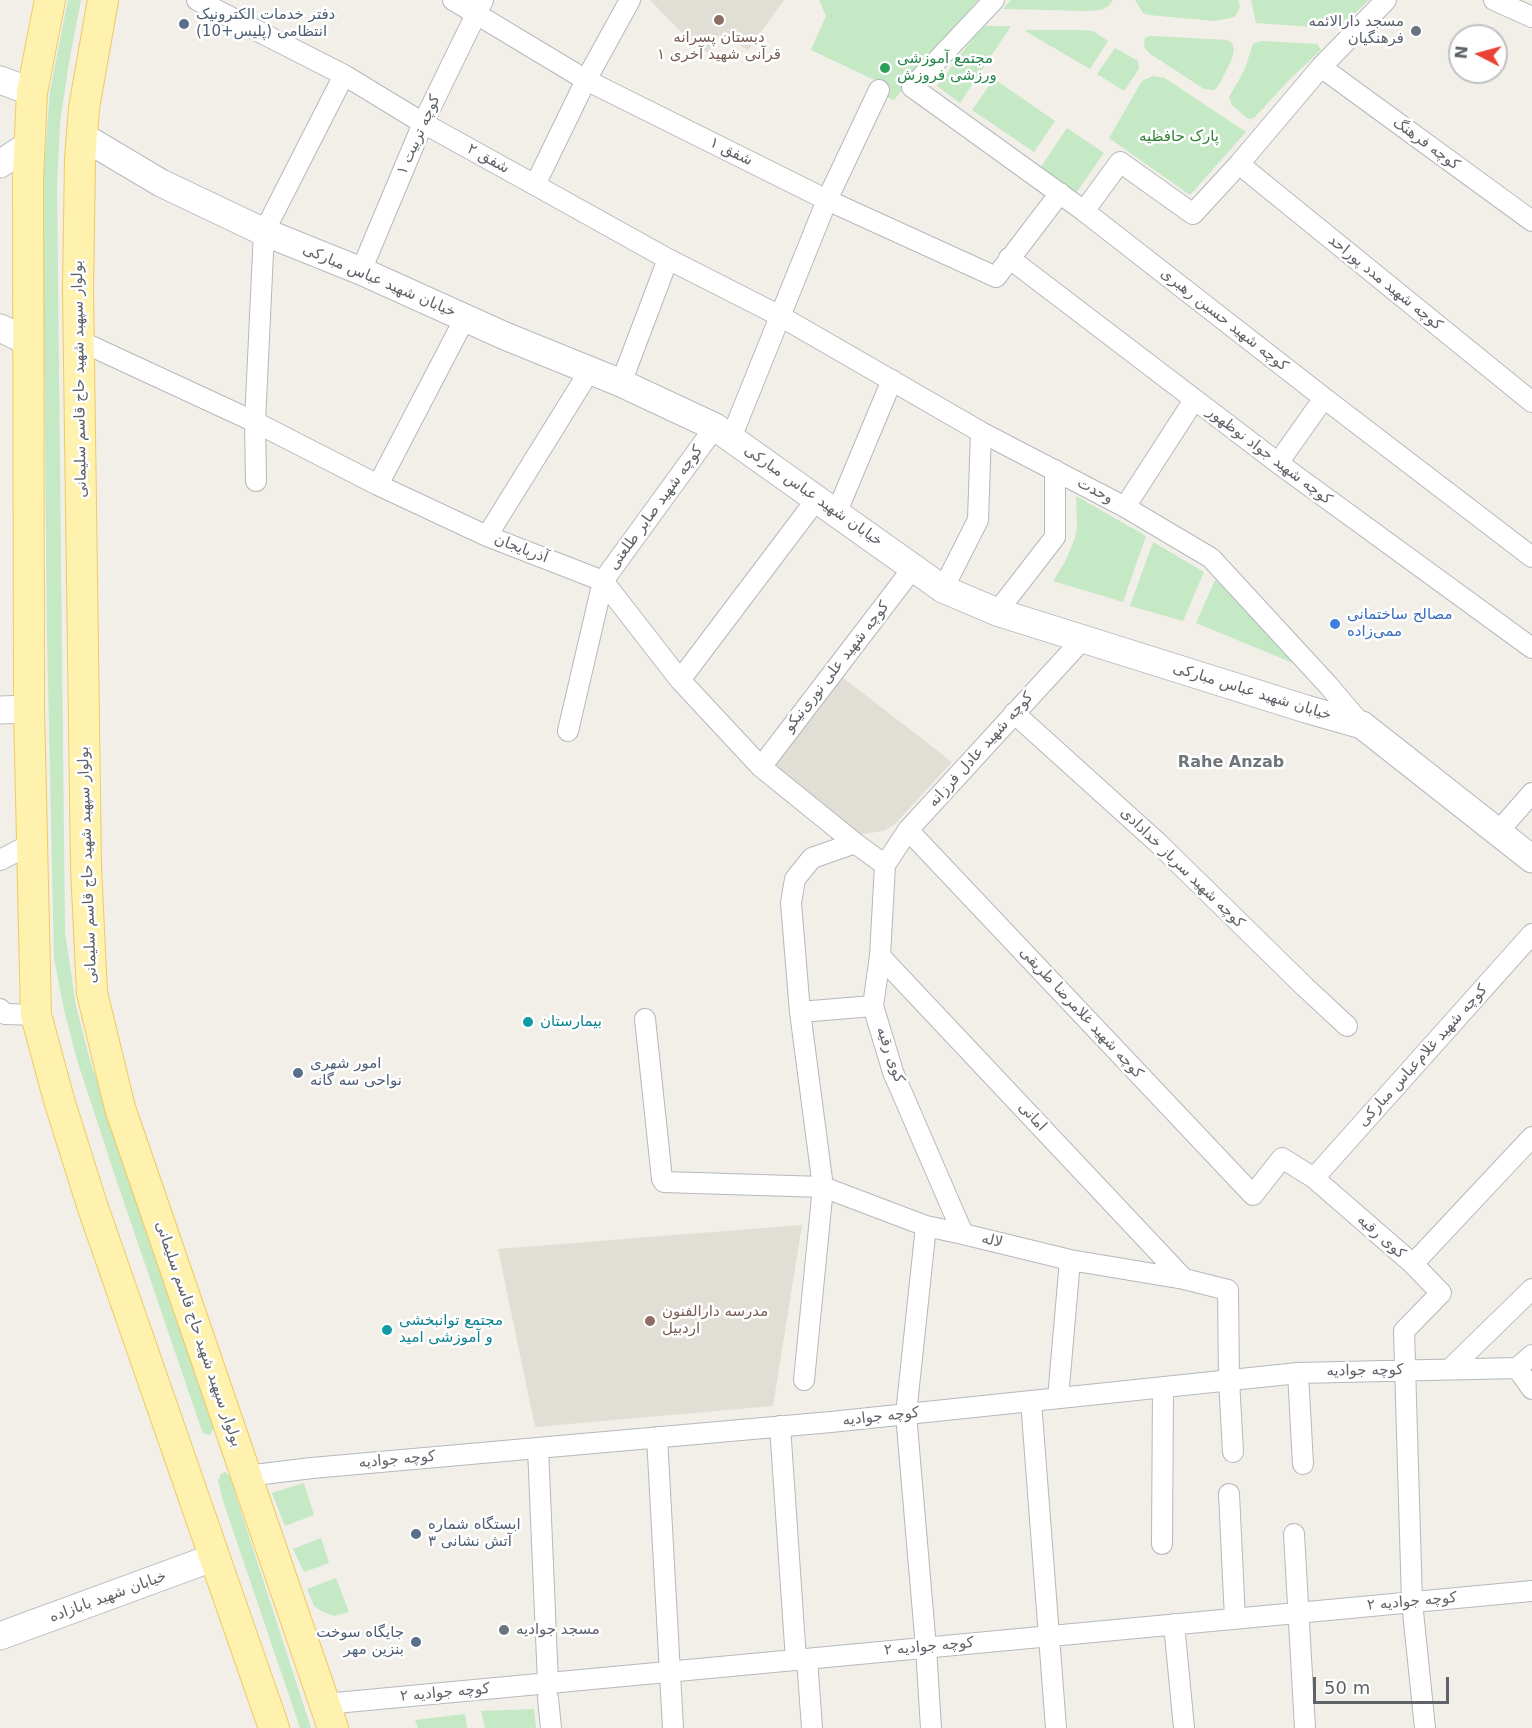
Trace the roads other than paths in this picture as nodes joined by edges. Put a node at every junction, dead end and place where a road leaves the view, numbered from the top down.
1 (50, 0) edge
2 (103, 0) edge
3 (197, 0) edge
4 (453, 0) edge
5 (630, 0) edge
6 (994, 0) edge
7 (1386, 0) edge
8 (1494, 0) edge
9 (479, 7) edge
10 (1532, 17) edge
11 (1321, 67) junction
12 (344, 75) junction
13 (0, 80) edge
14 (586, 80) junction
15 (879, 90) dead end
16 (32, 92) junction
17 (423, 123) junction
18 (82, 136) junction
19 (30, 144) junction
20 (0, 164) edge
21 (1239, 164) junction
22 (535, 185) junction
23 (1060, 193) junction
24 (827, 200) junction
25 (1084, 211) junction
26 (1532, 221) edge
27 (264, 232) junction
28 (1009, 258) junction
29 (668, 259) junction
30 (361, 271) junction
31 (780, 316) junction
32 (465, 318) junction
33 (0, 328) edge
34 (78, 340) junction
35 (28, 342) junction
36 (590, 370) junction
37 (892, 380) junction
38 (621, 383) junction
39 (1324, 398) junction
40 (1194, 400) junction
41 (1532, 402) edge
42 (255, 422) junction
43 (981, 432) junction
44 (723, 433) junction
45 (1278, 463) junction
46 (1055, 470) junction
47 (256, 481) dead end
48 (378, 485) junction
49 (826, 507) junction
50 (1125, 507) junction
51 (487, 536) junction
52 (1532, 557) edge
53 (913, 568) junction
54 (603, 581) junction
55 (943, 589) junction
56 (997, 612) junction
57 (1083, 639) junction
58 (1532, 648) edge
59 (680, 680) junction
60 (15, 709) edge
61 (1014, 713) junction
62 (1362, 725) junction
63 (568, 730) dead end
64 (761, 767) junction
65 (1532, 793) edge
66 (908, 830) junction
67 (1497, 832) junction
68 (33, 843) junction
69 (855, 843) junction
70 (1532, 859) edge
71 (0, 860) edge
72 (885, 866) junction
73 (1532, 934) edge
74 (880, 956) junction
75 (873, 1006) junction
76 (0, 1009) edge
77 (800, 1012) junction
78 (36, 1015) junction
79 (645, 1019) dead end
80 (1347, 1026) dead end
81 (1532, 1137) edge
82 (1314, 1178) junction
83 (823, 1187) junction
84 (1253, 1195) joint
85 (926, 1226) junction
86 (963, 1233) junction
87 (1070, 1260) junction
88 (1413, 1264) junction
89 (1184, 1279) junction
90 (1532, 1289) edge
91 (1524, 1361) edge
92 (1450, 1369) junction
93 (1406, 1370) junction
94 (1298, 1373) junction
95 (804, 1380) dead end
96 (1229, 1380) junction
97 (1163, 1387) junction
98 (1532, 1389) edge
99 (1058, 1398) junction
100 (1031, 1401) junction
101 (906, 1414) junction
102 (780, 1426) junction
103 (657, 1437) junction
104 (538, 1448) junction
105 (1233, 1452) dead end
106 (1303, 1464) dead end
107 (246, 1476) junction
108 (1229, 1494) dead end
109 (1294, 1534) dead end
110 (1162, 1544) dead end
111 (215, 1557) junction
112 (1532, 1591) edge
113 (1412, 1602) junction
114 (1298, 1612) junction
115 (1235, 1618) junction
116 (1174, 1624) junction
117 (0, 1636) edge
118 (1048, 1636) junction
119 (926, 1648) junction
120 (802, 1659) junction
121 (670, 1672) junction
122 (548, 1691) junction
123 (329, 1716) edge
124 (274, 1728) edge
125 (550, 1728) edge
126 (673, 1728) edge
127 (812, 1728) edge
128 (931, 1728) edge
129 (1056, 1728) edge
130 (1184, 1728) edge
131 (1305, 1728) edge
132 (1425, 1728) edge

1 - 16 main road
2 - 18 main road, بولوار سپهبد شهید حاج قاسم سلیمانی
3 - 12 street, شفق ۲
4 - 9 street, شفق ۱
5 - 14 street
6 - 23 street, کوچه شهید حسین رهبری
7 - 11 street
8 - 10 street
9 - 14 street, شفق ۱
9 - 17 street, کوچه تربیت ۱
11 - 21 street
11 - 26 street, کوچه فرهنگ
12 - 17 street, شفق ۲
12 - 27 street
13 - 16 street
14 - 22 street
14 - 24 street, شفق ۱
15 - 24 street
16 - 19 main road
17 - 22 street, شفق ۲
17 - 30 street, کوچه تربیت ۱
18 - 27 street, خیابان شهید عباس مبارکی
18 - 34 main road, بولوار سپهبد شهید حاج قاسم سلیمانی
19 - 20 street
19 - 35 main road
21 - 25 street
21 - 41 street, کوچه شهید مدد پوراحد
22 - 29 street, شفق ۲
23 - 25 street, کوچه شهید حسین رهبری
23 - 28 street
24 - 28 street, شفق ۱
24 - 31 street
25 - 39 street, کوچه شهید حسین رهبری
27 - 30 street, خیابان شهید عباس مبارکی
27 - 42 street
28 - 40 street, کوچه شهید جواد نوظهور
29 - 31 street, شفق ۲
29 - 38 street
30 - 32 street, خیابان شهید عباس مبارکی
31 - 37 street, وحدت
31 - 44 street
32 - 36 street, خیابان شهید عباس مبارکی
32 - 48 street
33 - 35 street
34 - 42 street, آذربایجان
34 - 107 main road, بولوار سپهبد شهید حاج قاسم سلیمانی
35 - 60 main road
36 - 38 street, خیابان شهید عباس مبارکی
36 - 51 street
37 - 43 street, وحدت
37 - 49 street
38 - 44 street, خیابان شهید عباس مبارکی
39 - 45 street
39 - 52 street, کوچه شهید حسین رهبری
40 - 45 street, کوچه شهید جواد نوظهور
40 - 50 street
42 - 47 street
42 - 48 street, آذربایجان
43 - 46 street, وحدت
43 - 55 street
44 - 49 street, خیابان شهید عباس مبارکی
44 - 54 street, کوچه شهید صابر طلعتی
45 - 58 street, کوچه شهید جواد نوظهور
46 - 50 street, وحدت
46 - 56 street
48 - 51 street, آذربایجان
49 - 53 street, خیابان شهید عباس مبارکی
49 - 59 street
50 - 62 street, وحدت
51 - 54 street, آذربایجان
53 - 55 street, خیابان شهید عباس مبارکی
53 - 64 street, کوچه شهید علی نوری‌نیکو
54 - 59 street
54 - 63 street, کوچه شهید صابر طلعتی
55 - 56 street, خیابان شهید عباس مبارکی
56 - 57 street, خیابان شهید عباس مبارکی
57 - 61 street, کوچه شهید عادل فرزانه
57 - 62 street, خیابان شهید عباس مبارکی
59 - 64 street
60 - 68 main road
61 - 66 street, کوچه شهید عادل فرزانه
61 - 80 street, کوچه شهید سرباز خدادادی
62 - 67 street, خیابان شهید عباس مبارکی
64 - 69 street
65 - 67 street
66 - 72 street, کوچه شهید عادل فرزانه
66 - 84 street, کوچه شهید غلامرضا طریقی
67 - 70 street, خیابان شهید عباس مبارکی
68 - 71 street
68 - 78 main road
69 - 72 street
69 - 77 street
72 - 74 street, کوی رقیه
73 - 82 street, کوچه شهید غلام‌عباس مبارکی
74 - 75 street, کوی رقیه
74 - 89 street, امانی
75 - 77 street
75 - 86 street, کوی رقیه
76 - 78 street
77 - 83 street
78 - 111 main road
79 - 83 street, لاله
81 - 88 street
82 - 84 street, کوی رقیه
82 - 88 street, کوی رقیه
83 - 85 street, لاله
83 - 95 street
85 - 86 street, لاله
85 - 101 street
86 - 87 street, لاله
87 - 89 street, لاله
87 - 99 street
88 - 93 street, کوی رقیه
89 - 96 street, لاله
90 - 92 street
91 - 92 street, کوچه جوادیه
91 - 98 street
92 - 93 street, کوچه جوادیه
93 - 94 street, کوچه جوادیه
93 - 113 street
94 - 96 street, کوچه جوادیه
94 - 106 street
96 - 97 street, کوچه جوادیه
96 - 105 street
97 - 99 street, کوچه جوادیه
97 - 110 street
99 - 100 street, کوچه جوادیه
100 - 101 street, کوچه جوادیه
100 - 118 street
101 - 102 street, کوچه جوادیه
101 - 119 street
102 - 103 street, کوچه جوادیه
102 - 120 street
103 - 104 street, کوچه جوادیه
103 - 121 street
104 - 107 street, کوچه جوادیه
104 - 122 street
107 - 123 main road, بولوار سپهبد شهید حاج قاسم سلیمانی
108 - 115 street
109 - 114 street
111 - 117 street, خیابان شهید بابازاده
111 - 124 main road
112 - 113 street, کوچه جوادیه ۲
113 - 114 street, کوچه جوادیه ۲
113 - 132 street
114 - 115 street, کوچه جوادیه ۲
114 - 131 street
115 - 116 street, کوچه جوادیه ۲
116 - 118 street, کوچه جوادیه ۲
116 - 130 street
118 - 119 street, کوچه جوادیه ۲
118 - 129 street
119 - 120 street, کوچه جوادیه ۲
119 - 128 street
120 - 121 street, کوچه جوادیه ۲
120 - 127 street
121 - 122 street, کوچه جوادیه ۲
121 - 126 street
122 - 123 street, کوچه جوادیه ۲
122 - 125 street

